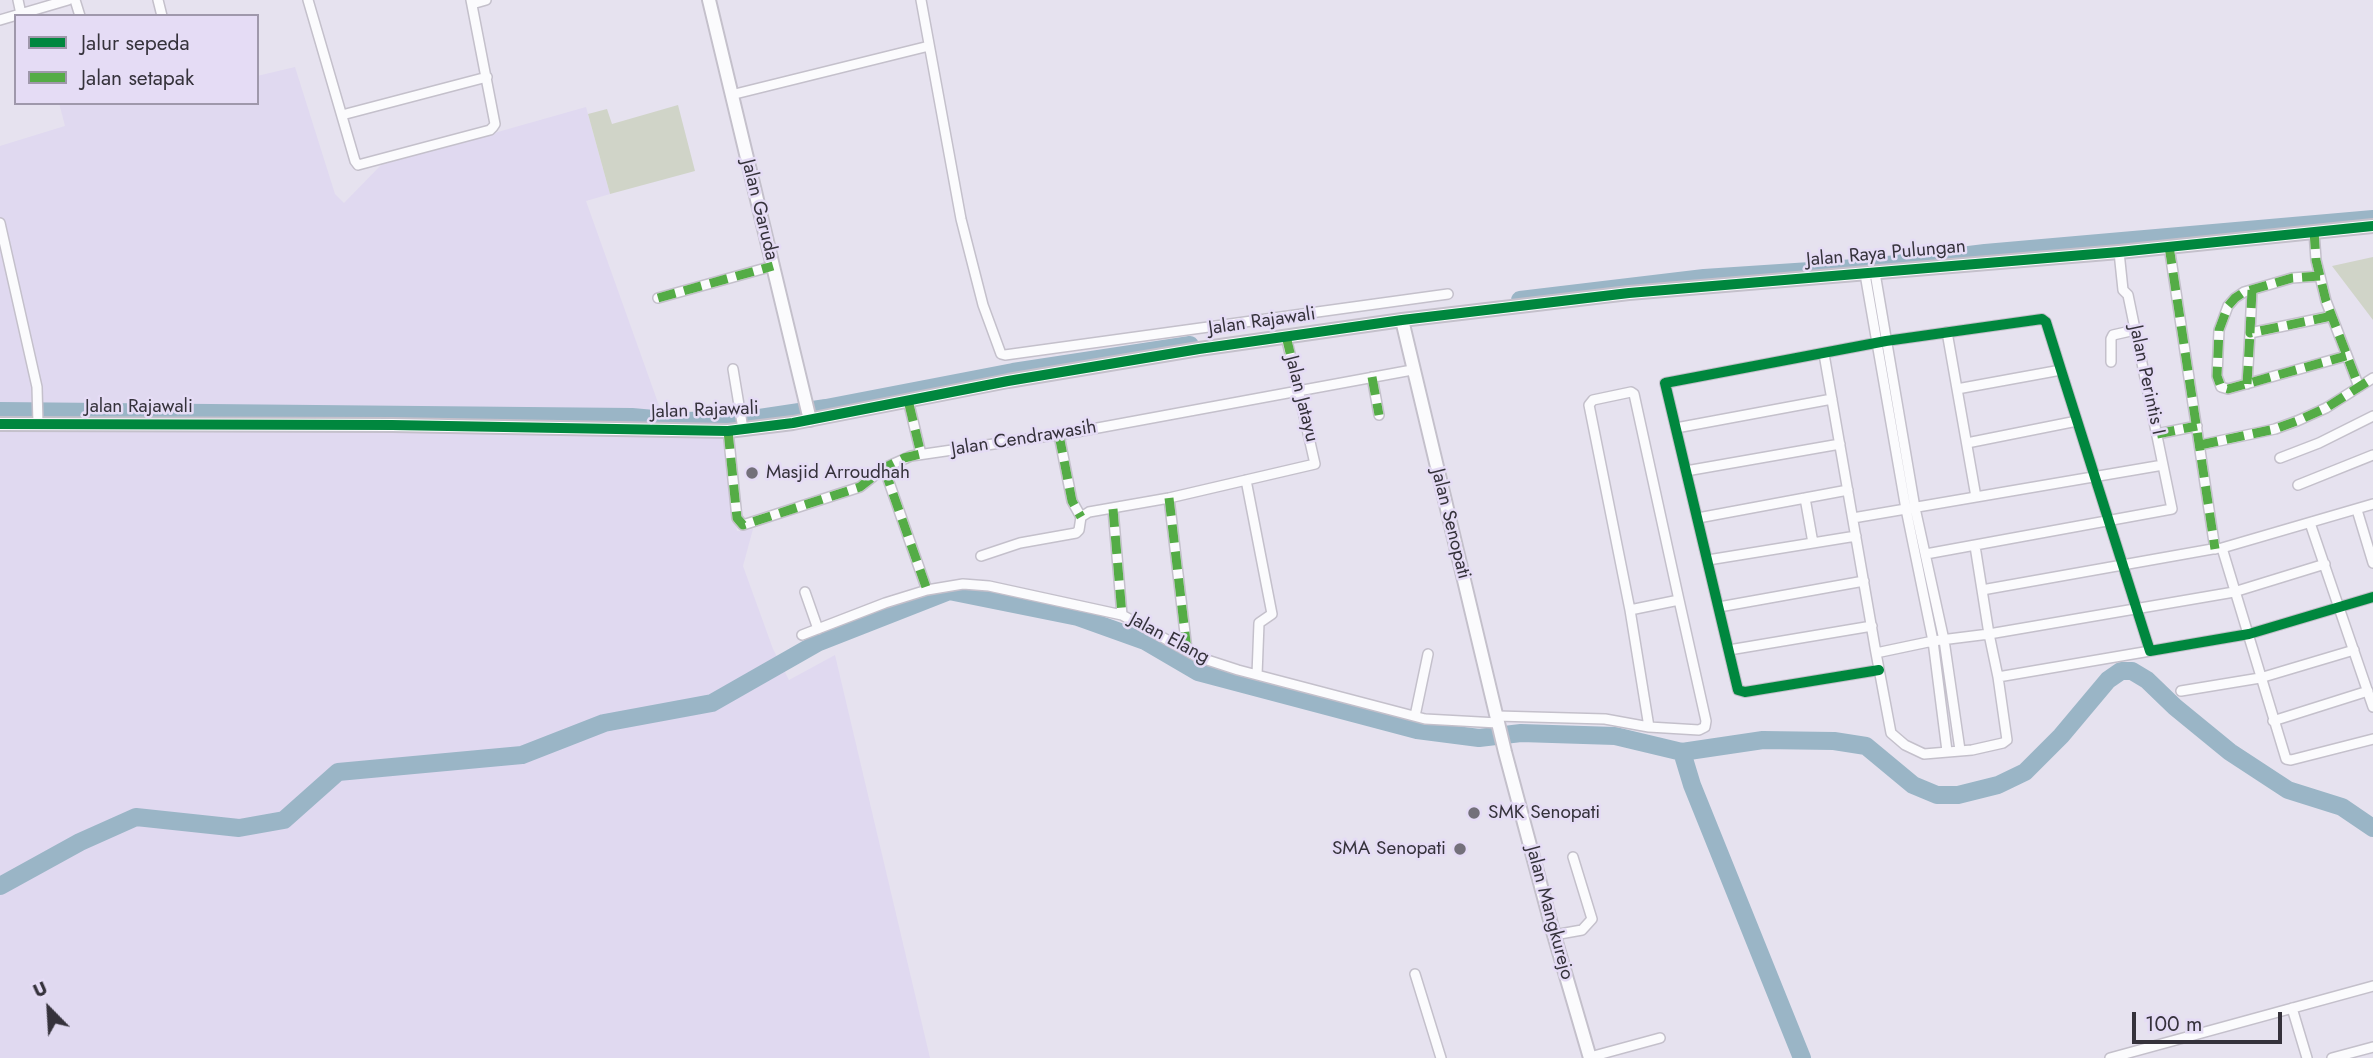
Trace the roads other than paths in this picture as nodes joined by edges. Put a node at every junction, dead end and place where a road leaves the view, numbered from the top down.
1 (18, 0) edge
2 (68, 0) edge
3 (308, 0) edge
4 (486, 0) edge
5 (709, 0) edge
6 (921, 0) edge
7 (472, 2) edge
8 (21, 14) joint
9 (929, 46) junction
10 (487, 77) junction
11 (731, 95) junction
12 (342, 115) junction
13 (0, 223) edge
14 (2373, 226) edge
15 (2314, 231) junction
16 (2169, 246) junction
17 (2119, 252) junction
18 (773, 267) junction
19 (1870, 273) junction
20 (2320, 276) junction
21 (2252, 290) junction
22 (1448, 294) dead end
23 (658, 298) dead end
24 (2332, 316) junction
25 (1402, 320) junction
26 (2135, 330) junction
27 (1947, 332) junction
28 (2250, 333) junction
29 (1286, 337) junction
30 (1881, 342) junction
31 (1824, 354) junction
32 (2346, 356) junction
33 (2111, 362) dead end
34 (733, 369) dead end
35 (1412, 370) junction
36 (2061, 370) junction
37 (1372, 377) junction
38 (2373, 377) edge
39 (2246, 384) junction
40 (2359, 387) junction
41 (1957, 389) junction
42 (1299, 390) junction
43 (1832, 399) junction
44 (908, 400) junction
45 (808, 410) junction
46 (1379, 415) dead end
47 (2373, 416) edge
48 (38, 419) junction
49 (2077, 421) junction
50 (0, 424) edge
51 (743, 425) junction
52 (2197, 426) junction
53 (1676, 428) junction
54 (728, 431) junction
55 (2157, 434) junction
56 (1059, 435) junction
57 (1840, 443) junction
58 (1966, 443) junction
59 (2200, 445) junction
60 (921, 454) junction
61 (2373, 455) edge
62 (2280, 458) dead end
63 (2163, 465) junction
64 (884, 468) junction
65 (1686, 471) junction
66 (2095, 477) junction
67 (1246, 480) junction
68 (2298, 485) dead end
69 (1848, 491) junction
70 (1976, 497) junction
71 (1169, 498) junction
72 (1805, 498) junction
73 (2373, 504) edge
74 (1113, 509) junction
75 (1910, 509) junction
76 (2357, 510) junction
77 (1081, 517) junction
78 (1698, 518) junction
79 (1853, 518) junction
80 (2109, 522) junction
81 (2310, 523) junction
82 (1856, 536) junction
83 (1813, 543) junction
84 (1975, 545) junction
85 (2218, 548) junction
86 (2371, 551) edge
87 (1926, 554) junction
88 (981, 556) dead end
89 (1708, 560) junction
90 (2373, 563) edge
91 (2122, 564) junction
92 (2325, 564) junction
93 (1864, 581) junction
94 (927, 590) junction
95 (1982, 590) junction
96 (805, 592) dead end
97 (2234, 592) junction
98 (2373, 597) edge
99 (1679, 600) junction
100 (2340, 606) junction
101 (1719, 607) junction
102 (2136, 607) junction
103 (1630, 610) junction
104 (1122, 615) junction
105 (1872, 626) junction
106 (818, 629) junction
107 (1989, 634) junction
108 (802, 635) dead end
109 (2249, 635) junction
110 (1944, 640) junction
111 (1933, 641) junction
112 (1187, 650) junction
113 (1729, 650) junction
114 (2354, 650) junction
115 (2150, 651) junction
116 (1877, 653) junction
117 (1428, 654) dead end
118 (1879, 670) junction
119 (1256, 675) junction
120 (1998, 677) junction
121 (2260, 678) junction
122 (2181, 691) dead end
123 (2368, 691) junction
124 (2373, 708) edge
125 (1415, 716) junction
126 (2273, 721) junction
127 (1498, 722) junction
128 (1649, 727) junction
129 (2373, 739) edge
130 (1960, 750) junction
131 (1947, 751) junction
132 (1573, 857) dead end
133 (1554, 935) junction
134 (1415, 974) dead end
135 (2373, 986) edge
136 (2292, 1008) junction
137 (1660, 1038) dead end
138 (2373, 1047) edge
139 (1590, 1057) edge
140 (1441, 1058) edge
141 (2110, 1058) edge
142 (2307, 1058) edge
143 (2332, 1058) edge

1 - 8 street
2 - 8 street
3 - 12 street
4 - 7 street
5 - 11 street, Jalan Garuda
6 - 9 street
7 - 10 street
9 - 11 street
9 - 22 street
10 - 12 street
10 - 12 street
11 - 18 street, Jalan Garuda
13 - 48 street
14 - 15 street, Jalan Raya Pulungan
15 - 16 street, Jalan Raya Pulungan
15 - 20 street
16 - 17 street, Jalan Raya Pulungan
16 - 52 street
17 - 19 street, Jalan Raya Pulungan
17 - 26 street, Jalan Perintis I
18 - 23 street
18 - 45 street, Jalan Garuda
19 - 25 street, Jalan Raya Pulungan
19 - 30 street
20 - 21 street
20 - 24 street
21 - 28 street
21 - 39 street
24 - 28 street
24 - 32 street
25 - 29 street, Jalan Rajawali
25 - 35 street, Jalan Senopati
26 - 33 street
26 - 55 street, Jalan Perintis I
27 - 30 street
27 - 36 street
27 - 41 street
28 - 39 street
29 - 42 street, Jalan Jatayu
29 - 44 street, Jalan Rajawali
30 - 31 street
30 - 75 street
31 - 43 street
31 - 53 street
32 - 39 street
32 - 40 street
34 - 51 street
35 - 37 street, Jalan Cendrawasih
35 - 127 street, Jalan Senopati
36 - 41 street
36 - 49 street
37 - 42 street, Jalan Cendrawasih
37 - 46 street
38 - 40 street
40 - 59 street
41 - 58 street
42 - 56 street, Jalan Cendrawasih
42 - 67 street, Jalan Jatayu
43 - 53 street
43 - 57 street
44 - 45 street, Jalan Rajawali
44 - 60 street
45 - 51 street, Jalan Rajawali
47 - 62 street
48 - 50 street, Jalan Rajawali
48 - 54 street, Jalan Rajawali
49 - 58 street
49 - 66 street
51 - 54 street, Jalan Rajawali
52 - 55 street
52 - 59 street
53 - 65 street
54 - 64 street, Jalan Cendrawasih
55 - 63 street, Jalan Perintis I
56 - 60 street, Jalan Cendrawasih
56 - 77 street
57 - 65 street
57 - 69 street
58 - 70 street
59 - 85 street
60 - 64 street, Jalan Cendrawasih
61 - 68 street
63 - 66 street
63 - 80 street, Jalan Perintis I
64 - 94 street
65 - 78 street
66 - 70 street
66 - 80 street
67 - 71 street
67 - 119 street
69 - 72 street
69 - 79 street
70 - 75 street
71 - 74 street
71 - 112 street
72 - 78 street
72 - 83 street
73 - 76 street
74 - 77 street
74 - 104 street
75 - 79 street
75 - 87 street
75 - 111 street
76 - 81 street
76 - 86 street
77 - 88 street
78 - 89 street
79 - 82 street
80 - 84 street
80 - 91 street
81 - 85 street
81 - 92 street
82 - 83 street
82 - 93 street
83 - 89 street
84 - 87 street
84 - 95 street
85 - 91 street
85 - 97 street
86 - 90 street
87 - 110 street
89 - 101 street
91 - 95 street
91 - 102 street
92 - 97 street
92 - 100 street
93 - 101 street
93 - 105 street
94 - 104 street, Jalan Elang
94 - 106 street, Jalan Elang
95 - 107 street
96 - 106 street
97 - 102 street
97 - 109 street
98 - 100 street
99 - 103 street
99 - 103 street
99 - 128 street, Jalan Elang
100 - 109 street
100 - 114 street
101 - 113 street
102 - 107 street
102 - 115 street
103 - 128 street
104 - 112 street, Jalan Elang
105 - 113 street
105 - 116 street
106 - 108 street, Jalan Elang
107 - 110 street
107 - 120 street
109 - 115 street
109 - 121 street
110 - 111 street
110 - 130 street
111 - 116 street
111 - 131 street
112 - 119 street, Jalan Elang
113 - 118 street
114 - 121 street
114 - 123 street
115 - 120 street
116 - 118 street
117 - 125 street
118 - 131 street
119 - 125 street, Jalan Elang
120 - 130 street
121 - 122 street
121 - 126 street
123 - 124 street
123 - 126 street
125 - 127 street, Jalan Elang
126 - 129 street
127 - 128 street, Jalan Elang
127 - 133 street, Jalan Mangkurejo
130 - 131 street
132 - 133 street
133 - 139 street, Jalan Mangkurejo
134 - 140 street
135 - 136 street
136 - 141 street
136 - 142 street
137 - 139 street
138 - 143 street

